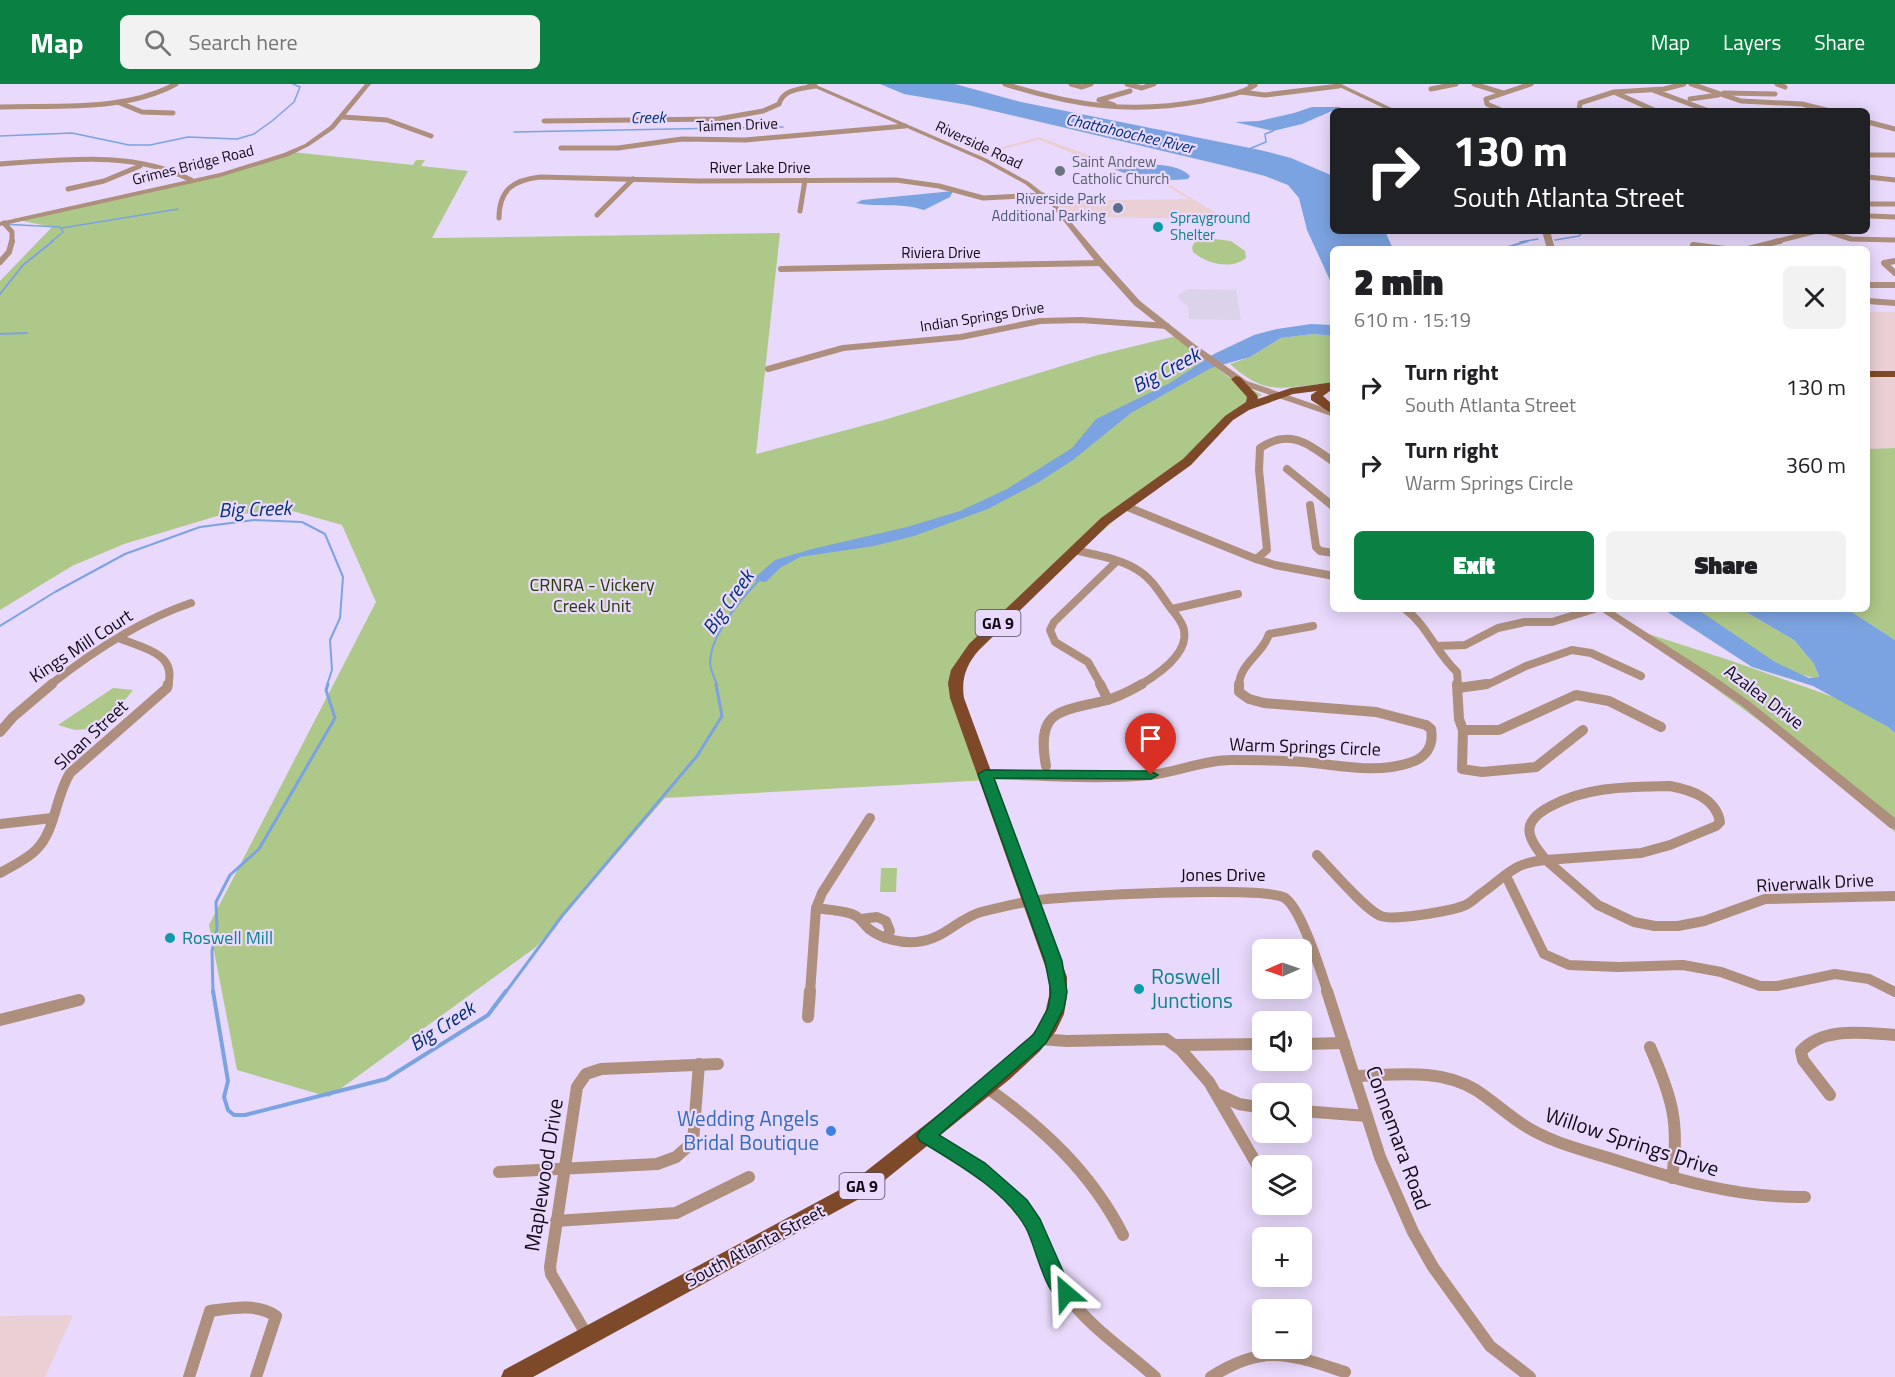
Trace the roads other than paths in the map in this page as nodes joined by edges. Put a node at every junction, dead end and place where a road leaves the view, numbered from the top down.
1 (176, 84) edge
2 (368, 84) edge
3 (1005, 84) edge
4 (1071, 84) edge
5 (1090, 84) edge
6 (1127, 84) edge
7 (1154, 84) edge
8 (1250, 84) edge
9 (1456, 84) edge
10 (1474, 84) edge
11 (1531, 84) edge
12 (1645, 84) edge
13 (1684, 84) edge
14 (1691, 84) edge
15 (1778, 84) edge
16 (812, 85) edge
17 (1338, 85) edge
18 (1672, 85) edge
19 (1785, 87) dead end
20 (1431, 89) dead end
21 (1653, 89) junction
22 (1130, 91) dead end
23 (1240, 92) junction
24 (1614, 92) junction
25 (1503, 93) junction
26 (1719, 94) junction
27 (1775, 94) dead end
28 (1690, 99) dead end
29 (120, 102) junction
30 (0, 107) edge
31 (1388, 108) edge
32 (1496, 108) edge
33 (1578, 108) edge
34 (1649, 108) edge
35 (1701, 108) edge
36 (1818, 108) edge
37 (1128, 110) junction
38 (173, 113) dead end
39 (343, 117) junction
40 (544, 121) dead end
41 (1870, 124) edge
42 (903, 125) junction
43 (1895, 129) edge
44 (836, 130) junction
45 (431, 135) dead end
46 (844, 137) dead end
47 (552, 152) dead end
48 (1870, 155) edge
49 (1895, 155) edge
50 (0, 164) edge
51 (140, 166) junction
52 (1870, 177) edge
53 (633, 179) junction
54 (191, 180) junction
55 (804, 180) junction
56 (1895, 180) edge
57 (68, 189) dead end
58 (1043, 195) junction
59 (1871, 204) dead end
60 (1895, 204) edge
61 (800, 211) dead end
62 (597, 215) dead end
63 (1871, 216) dead end
64 (1895, 217) edge
65 (499, 218) dead end
66 (2, 224) edge
67 (1805, 234) edge
68 (1837, 234) edge
69 (1895, 240) edge
70 (1693, 245) dead end
71 (1701, 246) edge
72 (1759, 246) edge
73 (1895, 261) edge
74 (0, 262) edge
75 (1101, 263) junction
76 (781, 268) dead end
77 (1893, 270) edge
78 (1870, 285) edge
79 (1895, 285) edge
80 (1870, 301) edge
81 (1895, 303) edge
82 (1167, 326) junction
83 (768, 369) dead end
84 (1870, 374) edge
85 (1895, 374) edge
86 (1236, 379) junction
87 (1330, 388) edge
88 (1330, 388) edge
89 (1281, 396) junction
90 (1245, 408) junction
91 (1330, 410) edge
92 (1330, 412) edge
93 (1330, 460) edge
94 (1287, 470) dead end
95 (1330, 504) edge
96 (1310, 505) dead end
97 (1125, 506) junction
98 (1074, 550) junction
99 (1330, 552) edge
100 (1256, 559) junction
101 (1116, 562) junction
102 (1330, 575) edge
103 (1238, 594) dead end
104 (191, 603) dead end
105 (1172, 609) junction
106 (1413, 612) edge
107 (1584, 612) edge
108 (1608, 612) edge
109 (1313, 626) dead end
110 (121, 639) junction
111 (1437, 646) junction
112 (1641, 676) dead end
113 (1458, 688) junction
114 (1108, 700) junction
115 (1661, 727) dead end
116 (1463, 730) junction
117 (1583, 730) dead end
118 (0, 732) edge
119 (1046, 766) dead end
120 (985, 774) junction
121 (52, 818) junction
122 (870, 818) dead end
123 (0, 824) edge
124 (1895, 825) edge
125 (1317, 855) dead end
126 (1546, 860) junction
127 (0, 873) edge
128 (1506, 876) junction
129 (1895, 896) edge
130 (1032, 901) junction
131 (816, 908) junction
132 (865, 918) junction
133 (887, 935) junction
134 (1893, 990) edge
135 (79, 1000) dead end
136 (808, 1017) dead end
137 (0, 1020) edge
138 (1895, 1035) edge
139 (1040, 1039) junction
140 (1312, 1044) edge
141 (1252, 1045) edge
142 (1345, 1046) junction
143 (1650, 1047) dead end
144 (1179, 1048) junction
145 (699, 1064) junction
146 (718, 1064) dead end
147 (1355, 1076) junction
148 (986, 1087) junction
149 (1219, 1095) junction
150 (1830, 1095) dead end
151 (1252, 1106) edge
152 (1312, 1113) edge
153 (1367, 1116) junction
154 (926, 1136) junction
155 (1252, 1155) edge
156 (564, 1169) junction
157 (499, 1172) dead end
158 (749, 1177) dead end
159 (1672, 1178) junction
160 (1804, 1197) dead end
161 (556, 1221) junction
162 (1123, 1235) dead end
163 (588, 1336) junction
164 (1346, 1372) dead end
165 (189, 1377) edge
166 (256, 1377) edge
167 (513, 1377) edge
168 (1155, 1377) edge
169 (1211, 1377) edge
170 (1530, 1377) edge

1 - 29 street
2 - 39 street, Grimes Bridge Road
3 - 37 street
4 - 5 street
6 - 7 street
8 - 23 street
9 - 20 street
10 - 25 street
11 - 25 street
12 - 21 street
13 - 18 street
14 - 26 street
15 - 19 street
16 - 40 street
16 - 42 street, Riverside Road
17 - 23 street
17 - 31 street
18 - 21 street
21 - 24 street
21 - 35 street
22 - 37 street
23 - 37 street
24 - 33 street
24 - 34 street
25 - 32 street
26 - 27 street
26 - 28 street
26 - 36 street
29 - 30 street
29 - 38 street
39 - 45 street
39 - 54 street, Grimes Bridge Road
41 - 43 street
42 - 44 street, Taimen Drive
42 - 58 street, Riverside Road
44 - 46 street
44 - 47 street, Taimen Drive
48 - 49 street
50 - 51 street
51 - 54 street
51 - 57 street
52 - 56 street
53 - 55 street, River Lake Drive
53 - 62 street
53 - 65 street, River Lake Drive
54 - 66 street, Grimes Bridge Road
55 - 58 street, River Lake Drive
55 - 61 street
58 - 75 street, Riverside Road
59 - 60 street
63 - 64 street
66 - 74 street
67 - 72 street
68 - 69 street
70 - 71 street
73 - 77 street
75 - 76 street, Riviera Drive
75 - 82 street, Riverside Road
78 - 79 street
80 - 81 street
82 - 83 street, Indian Springs Drive
82 - 86 street, Riverside Road
84 - 85 main road
86 - 89 street, Riverside Road
86 - 90 main road
87 - 89 main road, South Atlanta Street / GA 9
88 - 91 main road
89 - 90 main road, South Atlanta Street / GA 9
89 - 92 street
90 - 97 main road, South Atlanta Street / GA 9
93 - 100 street
94 - 95 street
96 - 99 street
97 - 98 main road, South Atlanta Street / GA 9
97 - 100 street
98 - 101 street
98 - 120 main road, South Atlanta Street / GA 9
100 - 102 street
101 - 105 street
101 - 114 street
103 - 105 street
104 - 110 street, Kings Mill Court
105 - 114 street
106 - 111 street
107 - 111 street
108 - 124 street, Azalea Drive
109 - 120 street, Warm Springs Circle
110 - 118 street, Kings Mill Court
110 - 121 street, Sloan Street
111 - 113 street
112 - 113 street
113 - 116 street
114 - 119 street
115 - 116 street
116 - 117 street
120 - 130 main road, South Atlanta Street / GA 9
121 - 123 street
121 - 127 street, Sloan Street
122 - 131 street
125 - 128 street
126 - 126 street
126 - 128 street
126 - 129 street, Riverwalk Drive
128 - 134 street
130 - 133 street
130 - 139 main road, South Atlanta Street / GA 9
130 - 142 street, Jones Drive
131 - 132 street
131 - 136 street
132 - 133 street
132 - 133 street
135 - 137 street
138 - 150 street
139 - 144 street
139 - 148 main road, South Atlanta Street / GA 9
140 - 142 street
141 - 144 street
142 - 147 street, Connemara Road
143 - 159 street
144 - 149 street
145 - 146 street, Maplewood Drive
145 - 156 street, Maplewood Drive
145 - 156 street
147 - 153 street, Connemara Road
147 - 159 street, Willow Springs Drive
148 - 154 main road, South Atlanta Street / GA 9
148 - 162 street
149 - 151 street
149 - 155 street
152 - 153 street
153 - 170 street, Connemara Road
154 - 163 main road, South Atlanta Street / GA 9
154 - 168 street
156 - 157 street
156 - 161 street, Maplewood Drive
158 - 161 street
159 - 160 street, Willow Springs Drive
161 - 163 street, Maplewood Drive
163 - 167 main road, South Atlanta Street / GA 9
164 - 169 street
165 - 166 street

